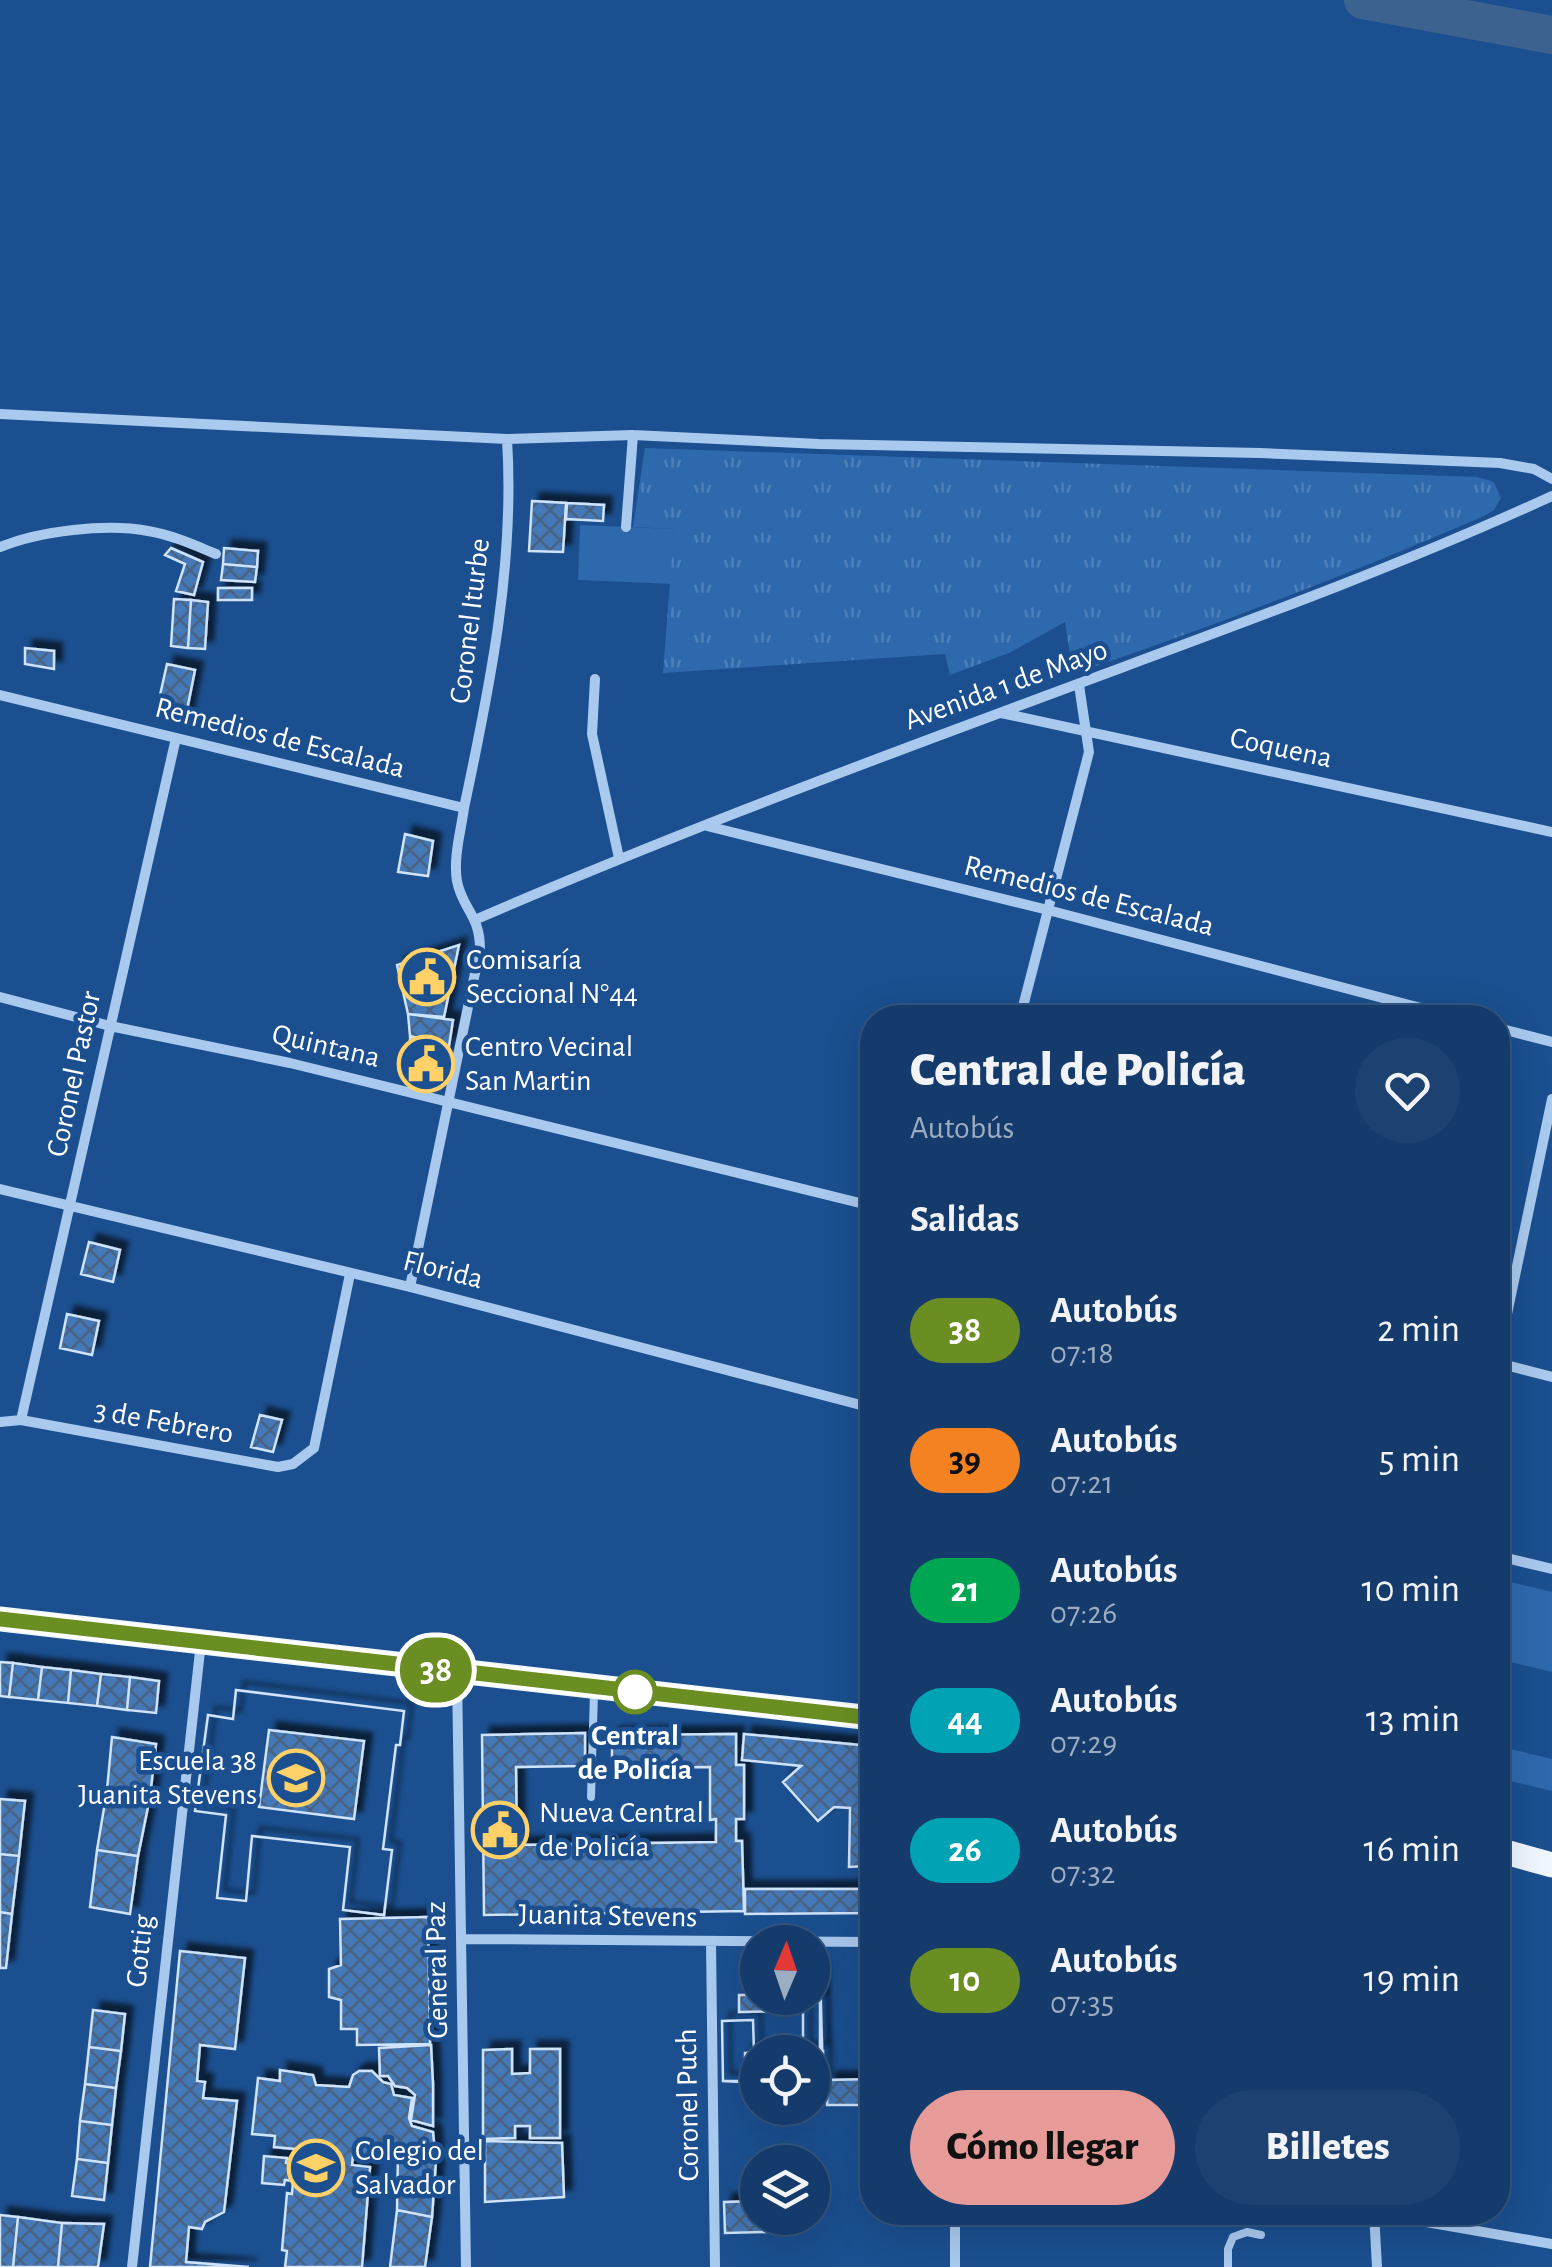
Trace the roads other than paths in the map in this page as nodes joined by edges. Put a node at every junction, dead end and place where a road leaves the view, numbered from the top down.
1 (0, 414) edge
2 (633, 435) junction
3 (508, 438) junction
4 (1552, 479) edge
5 (1552, 496) edge
6 (626, 527) dead end
7 (0, 547) edge
8 (216, 554) dead end
9 (595, 679) dead end
10 (1079, 685) junction
11 (0, 695) edge
12 (999, 713) junction
13 (1089, 733) junction
14 (176, 738) junction
15 (464, 808) junction
16 (706, 826) junction
17 (1552, 832) edge
18 (619, 858) junction
19 (1048, 910) junction
20 (477, 919) junction
21 (0, 998) edge
22 (1023, 1005) edge
23 (1410, 1005) edge
24 (110, 1026) junction
25 (1510, 1031) edge
26 (1552, 1042) edge
27 (1552, 1099) edge
28 (448, 1100) junction
29 (0, 1189) edge
30 (860, 1203) edge
31 (70, 1208) junction
32 (350, 1274) junction
33 (410, 1287) junction
34 (1510, 1302) edge
35 (1510, 1364) edge
36 (1552, 1378) edge
37 (860, 1405) edge
38 (21, 1420) junction
39 (0, 1422) edge
40 (1510, 1559) edge
41 (1552, 1569) edge
42 (0, 1619) edge
43 (202, 1641) junction
44 (457, 1673) junction
45 (594, 1687) junction
46 (860, 1717) edge
47 (592, 1797) dead end
48 (1510, 1853) edge
49 (1552, 1865) edge
50 (463, 1939) junction
51 (711, 1942) junction
52 (860, 1942) edge
53 (955, 2225) edge
54 (1373, 2225) edge
55 (1442, 2225) edge
56 (1262, 2234) dead end
57 (1552, 2244) edge
58 (132, 2267) edge
59 (466, 2267) edge
60 (715, 2267) edge
61 (955, 2267) edge
62 (1228, 2267) edge
63 (1377, 2267) edge

1 - 3 street
2 - 3 street
2 - 4 street
2 - 6 street
3 - 15 street, Coronel Iturbe
5 - 10 street, Avenida 1 de Mayo
7 - 8 street
9 - 18 street
10 - 12 street, Avenida 1 de Mayo
10 - 13 street
11 - 14 street, Remedios de Escalada
12 - 13 street, Coquena
12 - 16 street, Avenida 1 de Mayo
13 - 17 street, Coquena
13 - 19 street
14 - 15 street, Remedios de Escalada
14 - 24 street, Coronel Pastor
15 - 20 street
16 - 18 street, Avenida 1 de Mayo
16 - 19 street, Remedios de Escalada
18 - 20 street, Avenida 1 de Mayo
19 - 22 street
19 - 23 street, Remedios de Escalada
20 - 28 street
21 - 24 street, Quintana
24 - 28 street, Quintana
24 - 31 street, Coronel Pastor
25 - 26 street
27 - 34 street
28 - 30 street, Quintana
28 - 33 street
29 - 31 street, Florida
31 - 32 street, Florida
31 - 38 street, Coronel Pastor
32 - 33 street, Florida
32 - 38 street, 3 de Febrero
33 - 37 street, Florida
35 - 36 street
38 - 39 street, 3 de Febrero
40 - 41 street
42 - 43 main road
43 - 44 main road
43 - 58 street, Gottig
44 - 45 main road
44 - 50 street, General Paz
45 - 46 main road
45 - 47 lane
48 - 49 main road
50 - 51 street, Juanita Stevens
50 - 59 street, General Paz
51 - 52 street, Juanita Stevens
51 - 60 street, Coronel Puch
53 - 61 street
54 - 63 street
55 - 57 street
56 - 62 lane

